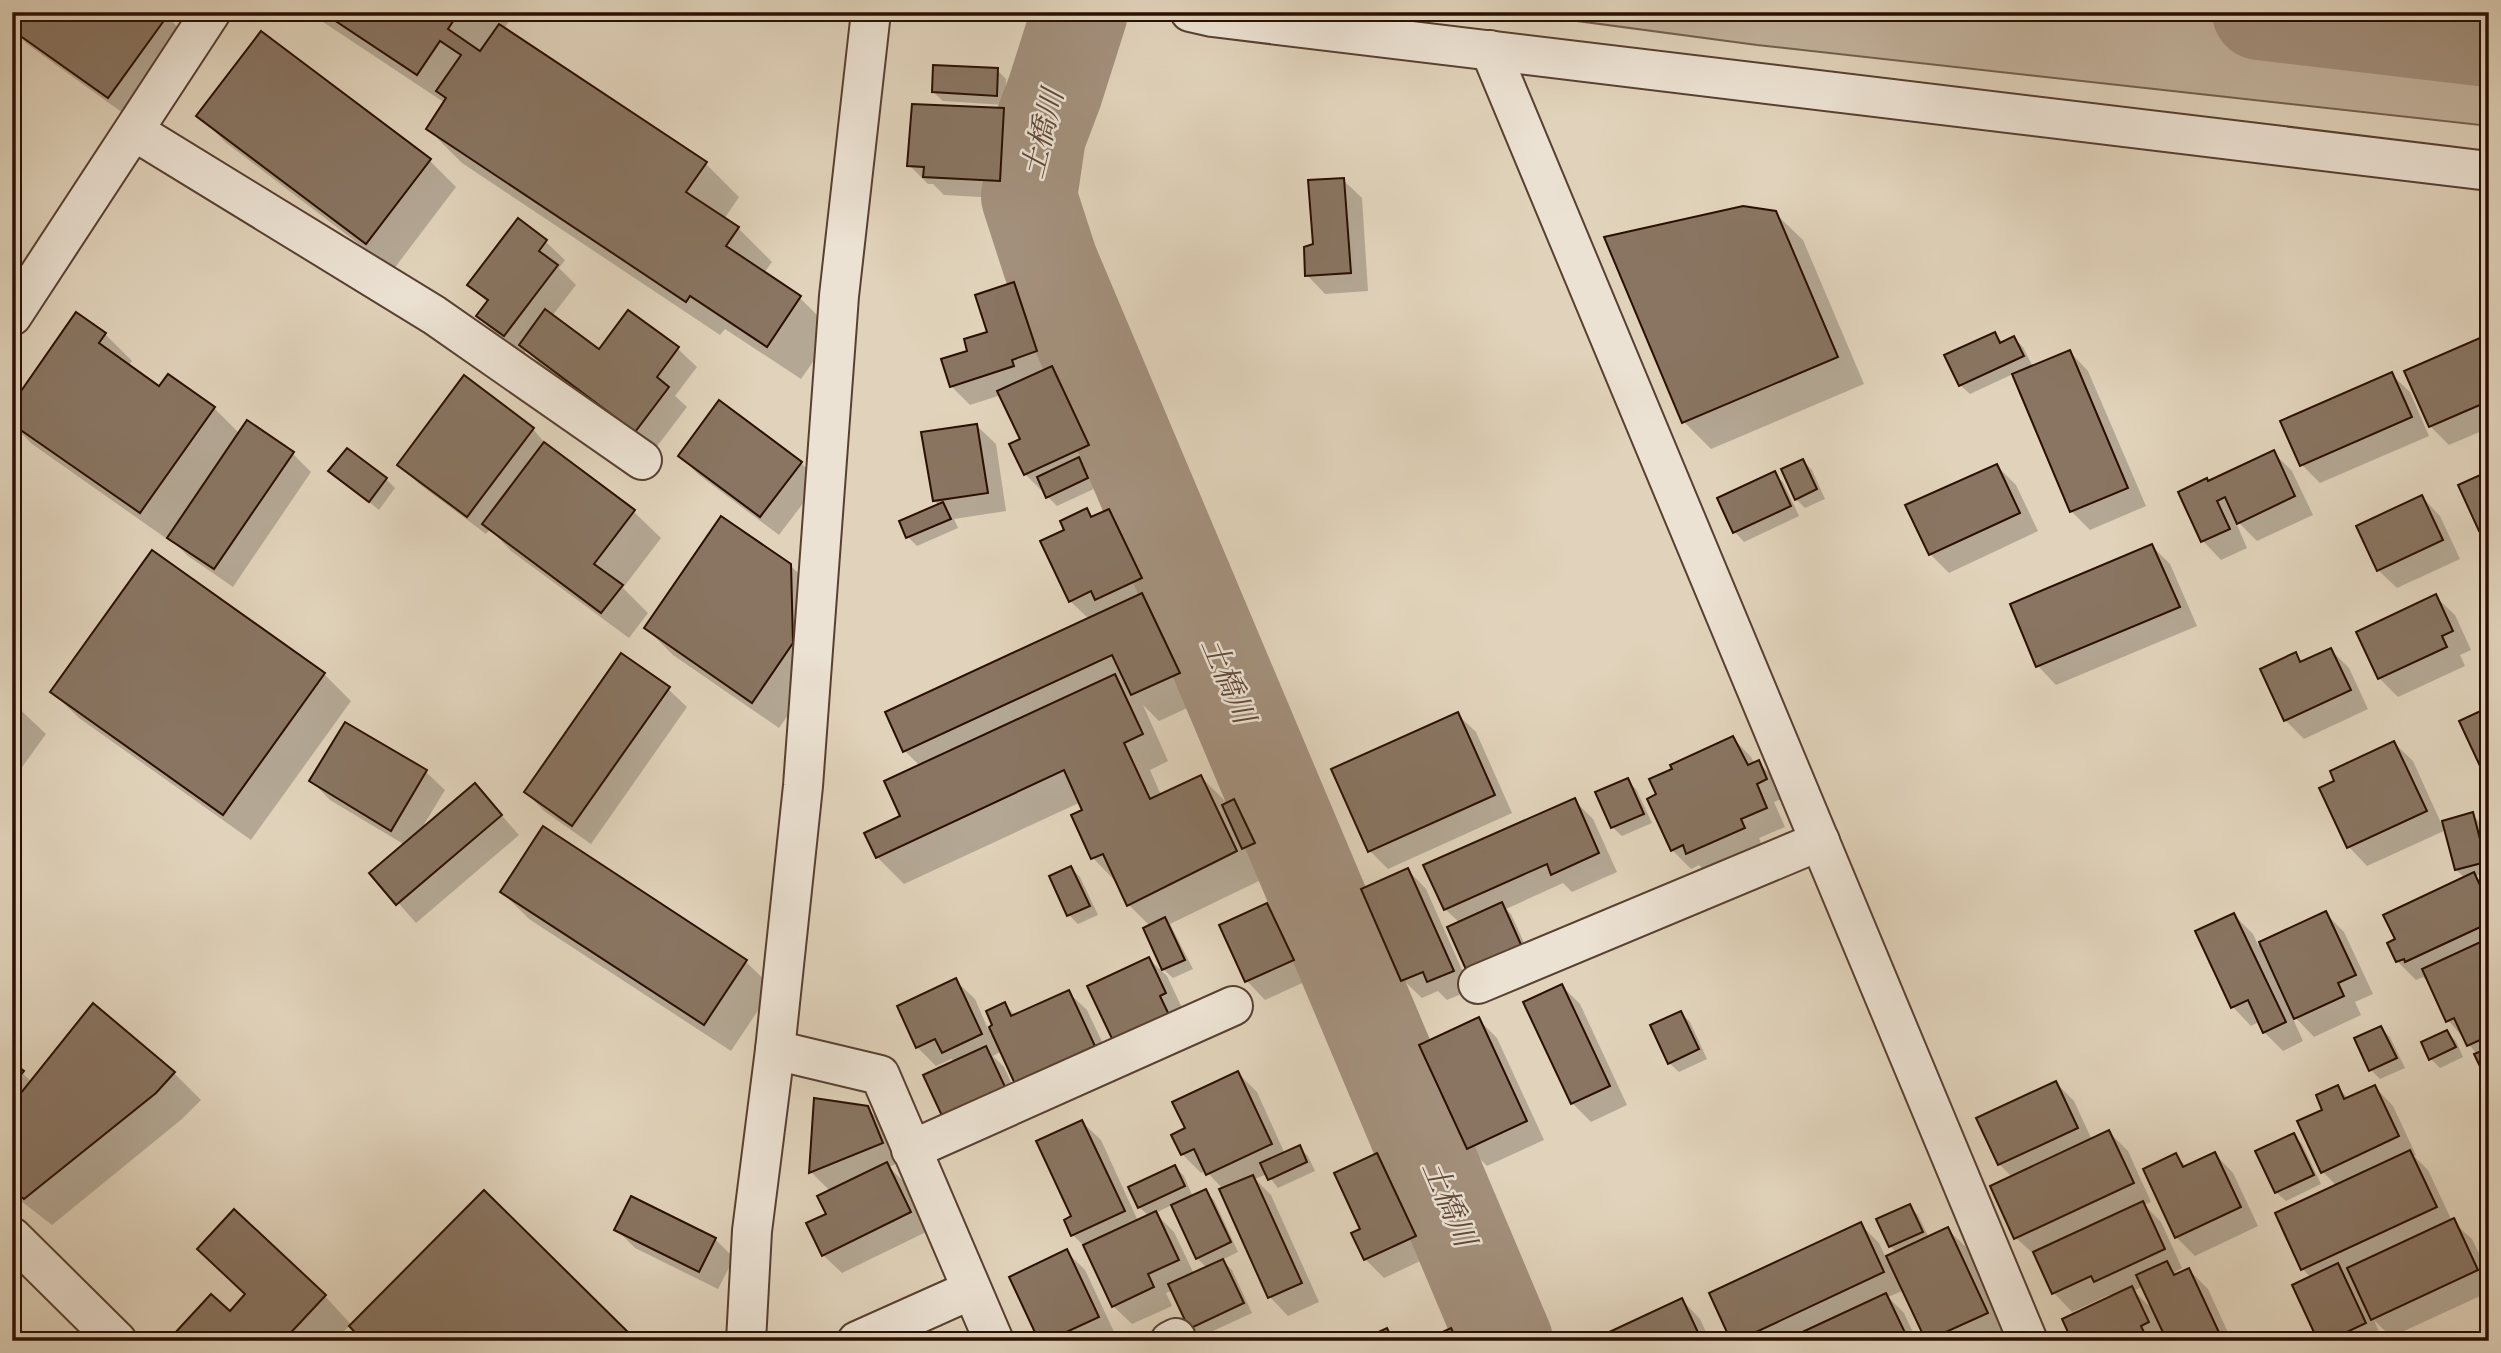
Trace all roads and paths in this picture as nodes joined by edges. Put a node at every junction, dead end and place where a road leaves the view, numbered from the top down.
1 (211, 12) edge
2 (870, 12) edge
3 (1190, 12) edge
4 (1490, 50) junction
5 (134, 131) junction
6 (2489, 172) edge
7 (12, 316) edge
8 (642, 460) dead end
9 (1820, 841) junction
10 (1478, 984) dead end
11 (1233, 1006) dead end
12 (775, 1050) junction
13 (911, 1150) junction
14 (12, 1237) edge
15 (971, 1290) junction
16 (117, 1341) edge
17 (746, 1341) edge
18 (857, 1341) edge
19 (994, 1341) edge
20 (2028, 1341) edge

1 - 5 street
2 - 12 street
3 - 4 street
4 - 6 street
4 - 9 street
5 - 7 street
5 - 8 street
9 - 10 street
9 - 20 street
11 - 13 street
12 - 13 street
12 - 17 street
13 - 15 street
14 - 16 street
15 - 18 street
15 - 19 street

